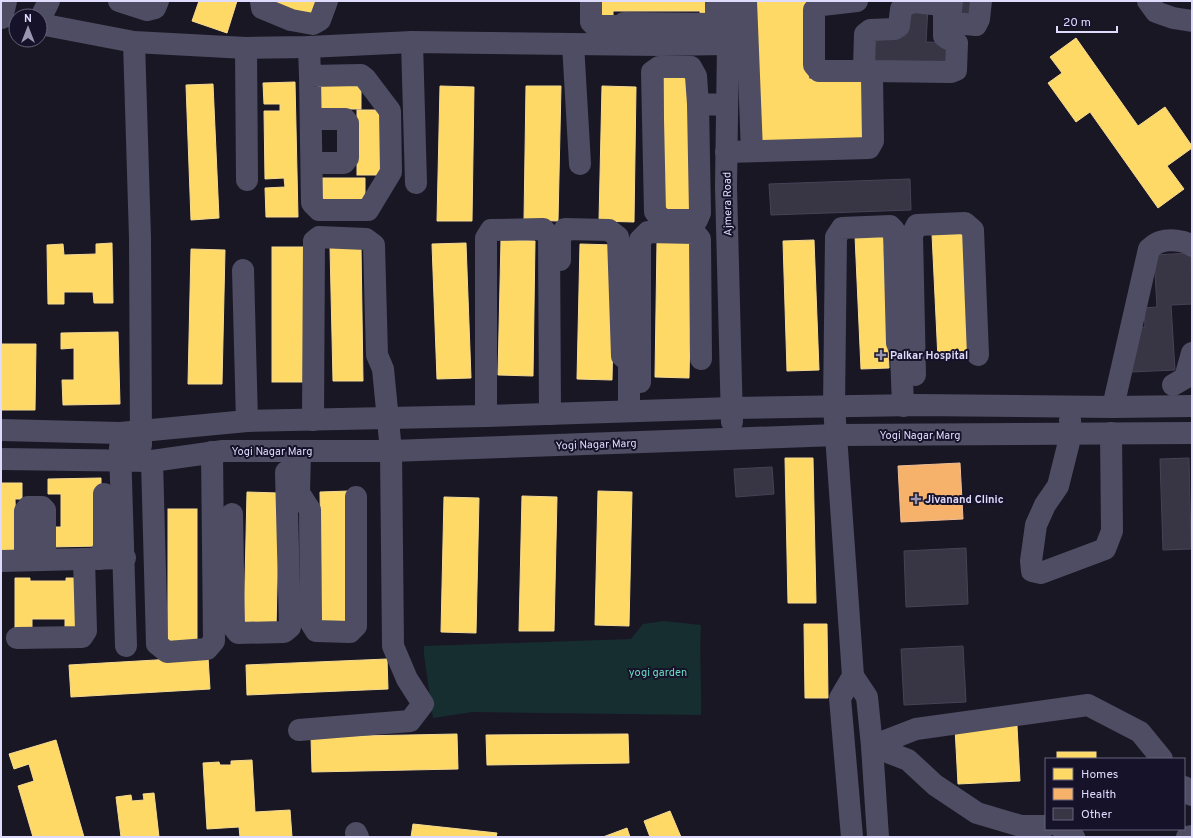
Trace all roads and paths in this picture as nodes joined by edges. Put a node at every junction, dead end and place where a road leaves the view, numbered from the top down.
1 (119, 1) edge
2 (158, 1) edge
3 (261, 1) edge
4 (327, 1) edge
5 (591, 1) edge
6 (716, 1) edge
7 (726, 1) edge
8 (746, 1) edge
9 (857, 1) edge
10 (952, 1) edge
11 (981, 1) edge
12 (1148, 1) edge
13 (915, 2) edge
14 (291, 20) junction
15 (1192, 21) edge
16 (634, 23) junction
17 (680, 23) junction
18 (48, 26) edge
19 (134, 42) junction
20 (412, 42) junction
21 (573, 44) junction
22 (728, 44) junction
23 (633, 45) junction
24 (680, 45) junction
25 (301, 47) junction
26 (246, 48) junction
27 (310, 76) junction
28 (698, 104) junction
29 (727, 105) junction
30 (311, 119) junction
31 (726, 152) junction
32 (752, 152) junction
33 (312, 163) junction
34 (580, 164) dead end
35 (247, 180) dead end
36 (416, 183) dead end
37 (726, 187) junction
38 (700, 189) junction
39 (1192, 246) edge
40 (243, 270) dead end
41 (729, 291) junction
42 (700, 292) junction
43 (1192, 353) edge
44 (978, 355) dead end
45 (701, 359) dead end
46 (1174, 385) dead end
47 (910, 405) junction
48 (973, 406) junction
49 (1070, 406) junction
50 (1190, 406) edge
51 (834, 407) junction
52 (1113, 407) junction
53 (732, 408) junction
54 (635, 411) junction
55 (555, 414) junction
56 (486, 416) junction
57 (388, 418) junction
58 (313, 420) junction
59 (247, 421) junction
60 (1, 430) edge
61 (141, 431) junction
62 (120, 433) junction
63 (1111, 433) junction
64 (1190, 433) edge
65 (973, 434) junction
66 (1070, 434) junction
67 (837, 435) junction
68 (732, 439) junction
69 (391, 451) junction
70 (212, 452) junction
71 (293, 452) junction
72 (1, 459) edge
73 (138, 461) junction
74 (104, 494) dead end
75 (356, 497) dead end
76 (232, 514) dead end
77 (392, 539) junction
78 (356, 540) junction
79 (124, 558) junction
80 (91, 559) junction
81 (1, 561) edge
82 (16, 638) dead end
83 (126, 646) dead end
84 (853, 676) junction
85 (299, 730) dead end
86 (872, 746) junction
87 (1161, 758) edge
88 (1045, 826) edge
89 (1064, 830) edge
90 (1020, 831) edge
91 (1192, 836) edge
92 (852, 837) edge
93 (878, 837) edge
94 (1074, 837) edge
95 (1187, 837) edge

1 - 2 street
3 - 14 street
4 - 14 street
5 - 16 street
6 - 17 street
7 - 22 street, Ajmera Road
8 - 32 street
9 - 32 street
10 - 11 street
12 - 15 street
13 - 13 street
14 - 25 street
16 - 17 street
16 - 23 street
17 - 24 street
18 - 19 street
19 - 26 street
19 - 61 street
20 - 21 street
20 - 25 street
20 - 36 street
21 - 23 street
21 - 34 street
22 - 24 street
22 - 29 street, Ajmera Road
23 - 24 street
25 - 26 street
25 - 27 street
26 - 35 street
27 - 30 street
27 - 33 street
28 - 29 street
28 - 38 street
28 - 38 street
29 - 31 street, Ajmera Road
30 - 33 street
30 - 33 street
31 - 32 street
31 - 37 street, Ajmera Road
37 - 38 street
37 - 41 street, Ajmera Road
39 - 52 street
40 - 59 street
41 - 42 street
41 - 53 street, Ajmera Road
42 - 45 street
42 - 54 street
43 - 46 street
44 - 47 street
47 - 48 street
47 - 51 street
47 - 51 street
48 - 49 street
48 - 65 street
49 - 52 street
49 - 66 street
50 - 52 street
50 - 64 street
51 - 53 street
51 - 67 street
53 - 54 street
53 - 68 street, Ajmera Road
54 - 55 street
54 - 55 street
55 - 56 street
55 - 56 street
56 - 57 street
57 - 58 street
57 - 58 street
57 - 69 street
58 - 59 street
59 - 61 street
60 - 62 street
61 - 62 street
61 - 73 street
62 - 73 street
63 - 64 street, Yogi Nagar Marg
63 - 66 street, Yogi Nagar Marg
63 - 66 street
65 - 66 street, Yogi Nagar Marg
65 - 67 street, Yogi Nagar Marg
67 - 68 street, Yogi Nagar Marg
67 - 84 street
68 - 69 street, Yogi Nagar Marg
69 - 71 street, Yogi Nagar Marg
69 - 77 street
70 - 71 street, Yogi Nagar Marg
70 - 73 street, Yogi Nagar Marg
70 - 73 street
71 - 76 street
71 - 78 street
72 - 73 street, Yogi Nagar Marg
73 - 79 street
74 - 80 street
75 - 78 street
77 - 78 street
77 - 85 street
79 - 80 street
79 - 83 street
80 - 81 street
80 - 82 street
84 - 86 street
84 - 92 street
86 - 87 street
86 - 90 street
86 - 93 street
88 - 90 street
89 - 94 street
91 - 95 street

